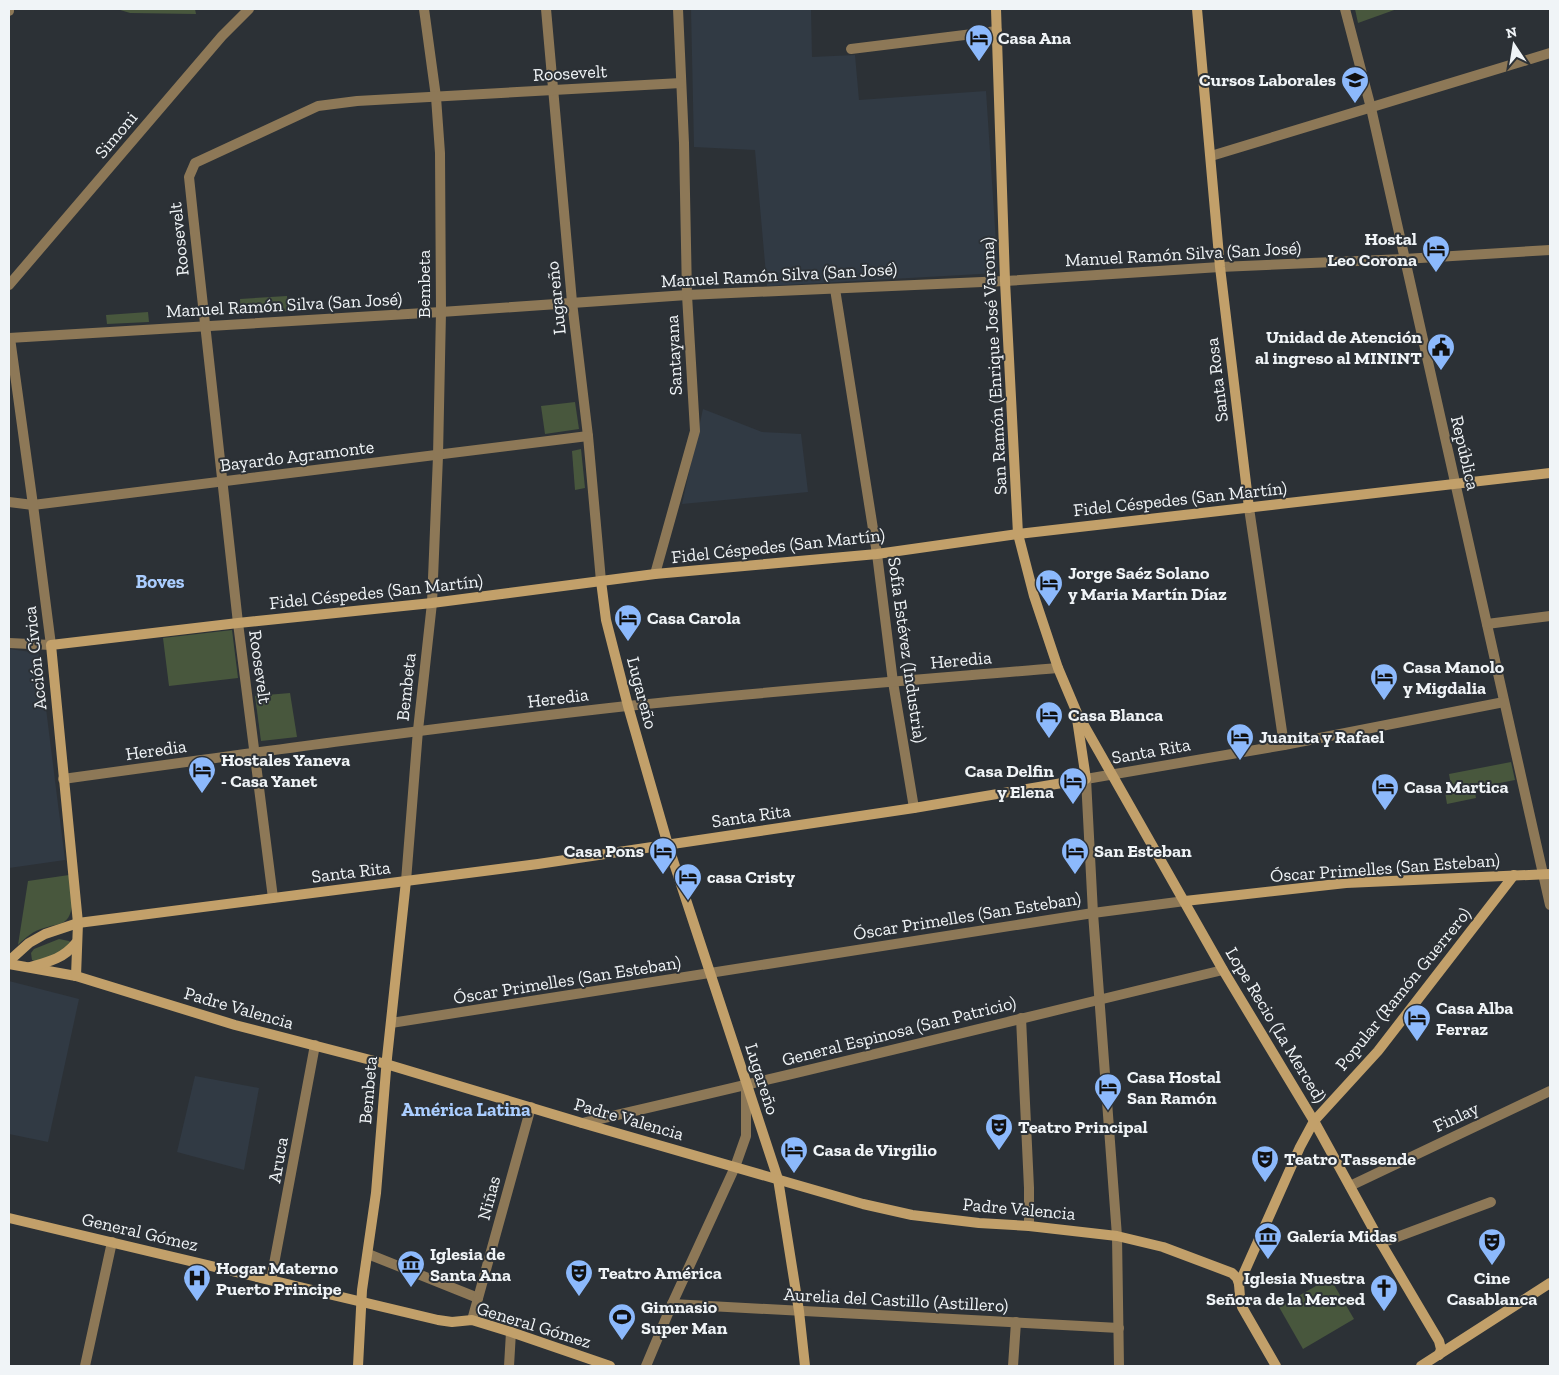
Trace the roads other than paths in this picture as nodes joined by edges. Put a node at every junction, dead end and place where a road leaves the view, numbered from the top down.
1 (249, 9) edge
2 (424, 9) edge
3 (546, 9) edge
4 (678, 9) edge
5 (996, 9) edge
6 (1197, 9) edge
7 (1345, 9) edge
8 (997, 31) junction
9 (851, 49) dead end
10 (1550, 53) edge
11 (681, 83) junction
12 (553, 90) junction
13 (436, 98) junction
14 (1371, 108) junction
15 (1211, 156) junction
16 (1550, 250) edge
17 (1404, 259) junction
18 (1220, 267) junction
19 (1004, 280) junction
20 (9, 285) edge
21 (835, 289) junction
22 (687, 295) junction
23 (572, 302) junction
24 (441, 312) junction
25 (204, 326) junction
26 (9, 338) edge
27 (588, 436) junction
28 (438, 456) junction
29 (1550, 473) edge
30 (222, 481) junction
31 (1455, 483) junction
32 (9, 502) edge
33 (33, 505) junction
34 (1249, 508) junction
35 (1018, 534) junction
36 (877, 554) junction
37 (655, 574) junction
38 (601, 581) junction
39 (432, 603) junction
40 (1550, 616) edge
41 (238, 623) junction
42 (1487, 624) junction
43 (9, 643) edge
44 (51, 645) junction
45 (1058, 668) junction
46 (894, 682) junction
47 (1504, 702) junction
48 (628, 706) junction
49 (1077, 713) junction
50 (418, 730) junction
51 (1284, 745) junction
52 (255, 752) junction
53 (1111, 774) junction
54 (63, 778) junction
55 (1086, 779) junction
56 (914, 808) junction
57 (668, 845) junction
58 (1547, 874) edge
59 (1514, 875) junction
60 (406, 881) junction
61 (273, 898) junction
62 (1185, 901) junction
63 (1550, 905) edge
64 (1093, 913) junction
65 (78, 923) junction
66 (76, 943) junction
67 (9, 962) edge
68 (26, 968) junction
69 (1223, 970) junction
70 (711, 974) junction
71 (76, 976) junction
72 (1100, 999) junction
73 (1021, 1018) junction
74 (392, 1023) junction
75 (315, 1045) junction
76 (386, 1064) junction
77 (746, 1086) junction
78 (1550, 1091) edge
79 (531, 1107) junction
80 (1314, 1121) junction
81 (582, 1123) junction
82 (735, 1167) junction
83 (778, 1179) junction
84 (1350, 1186) junction
85 (1491, 1202) dead end
86 (9, 1218) edge
87 (1029, 1226) junction
88 (1117, 1236) junction
89 (112, 1242) junction
90 (1381, 1243) junction
91 (368, 1254) junction
92 (271, 1280) junction
93 (1550, 1283) edge
94 (1239, 1284) junction
95 (478, 1298) junction
96 (361, 1302) junction
97 (672, 1304) junction
98 (799, 1311) junction
99 (472, 1320) junction
100 (1016, 1322) junction
101 (1119, 1328) junction
102 (510, 1332) junction
103 (1439, 1355) junction
104 (85, 1366) edge
105 (358, 1366) edge
106 (509, 1366) edge
107 (610, 1366) edge
108 (646, 1366) edge
109 (805, 1366) edge
110 (1013, 1366) edge
111 (1119, 1366) edge
112 (1276, 1366) edge
113 (1421, 1366) edge

1 - 20 street, Simoni
2 - 13 street, Bembeta
3 - 12 street, Lugareño
4 - 11 street, Santayana
5 - 8 street, San Ramón (Enrique José Varona)
6 - 15 street, Santa Rosa
7 - 14 street, República
8 - 9 street
8 - 19 street, San Ramón (Enrique José Varona)
10 - 14 street
11 - 12 street, Roosevelt
11 - 22 street, Santayana
12 - 13 street, Roosevelt
12 - 23 street, Lugareño
13 - 24 street, Bembeta
13 - 25 street, Roosevelt
14 - 15 street
14 - 17 street, República
15 - 18 street, Santa Rosa
16 - 17 street, Manuel Ramón Silva (San José)
17 - 18 street, Manuel Ramón Silva (San José)
17 - 31 street, República
18 - 19 street, Manuel Ramón Silva (San José)
18 - 34 street, Santa Rosa
19 - 21 street, Manuel Ramón Silva (San José)
19 - 35 street, San Ramón (Enrique José Varona)
21 - 22 street, Manuel Ramón Silva (San José)
21 - 36 street, Sofía Estévez (Industria)
22 - 23 street, Manuel Ramón Silva (San José)
22 - 37 street, Santayana
23 - 24 street, Manuel Ramón Silva (San José)
23 - 27 street, Lugareño
24 - 25 street, Manuel Ramón Silva (San José)
24 - 28 street, Bembeta
25 - 26 street, Manuel Ramón Silva (San José)
25 - 30 street, Roosevelt
26 - 33 street, Acción Cívica
27 - 28 street, Bayardo Agramonte
27 - 38 street, Lugareño
28 - 30 street, Bayardo Agramonte
28 - 39 street, Bembeta
29 - 31 street, Fidel Céspedes (San Martín)
30 - 33 street, Bayardo Agramonte
30 - 41 street, Roosevelt
31 - 34 street, Fidel Céspedes (San Martín)
31 - 42 street, República
32 - 33 street, Bayardo Agramonte
33 - 44 street, Acción Cívica
34 - 35 street, Fidel Céspedes (San Martín)
34 - 51 street, Santa Rosa
35 - 36 street, Fidel Céspedes (San Martín)
35 - 45 street, San Ramón (Enrique José Varona)
36 - 37 street, Fidel Céspedes (San Martín)
36 - 46 street, Sofía Estévez (Industria)
37 - 38 street, Fidel Céspedes (San Martín)
38 - 39 street, Fidel Céspedes (San Martín)
38 - 48 street, Lugareño
39 - 41 street, Fidel Céspedes (San Martín)
39 - 50 street, Bembeta
40 - 42 street
41 - 44 street, Fidel Céspedes (San Martín)
41 - 52 street, Roosevelt
42 - 47 street, República
43 - 44 street, Fidel Céspedes (San Martín)
44 - 54 street, Acción Cívica
45 - 46 street, Heredia
45 - 49 street, San Ramón (Enrique José Varona)
46 - 48 street, Heredia
46 - 56 street, Sofía Estévez (Industria)
47 - 51 street, Santa Rita
47 - 58 street, República
48 - 50 street, Heredia
48 - 57 street, Lugareño
49 - 53 street, Lope Recio (La Merced)
49 - 55 street
50 - 52 street, Heredia
50 - 60 street, Bembeta
51 - 53 street, Santa Rita
52 - 54 street, Heredia
52 - 61 street, Roosevelt
53 - 55 street, Santa Rita
53 - 62 street, Lope Recio (La Merced)
54 - 65 street, Acción Cívica
55 - 56 street, Santa Rita
55 - 64 street
56 - 57 street, Santa Rita
57 - 60 street, Santa Rita
57 - 70 street, Lugareño
58 - 59 street, Óscar Primelles (San Esteban)
58 - 63 street, República
59 - 62 street, Óscar Primelles (San Esteban)
59 - 80 street, Popular (Ramón Guerrero)
60 - 61 street, Santa Rita
60 - 74 street, Bembeta
61 - 65 street, Santa Rita
62 - 64 street, Óscar Primelles (San Esteban)
62 - 69 street, Lope Recio (La Merced)
64 - 70 street, Óscar Primelles (San Esteban)
64 - 72 street
65 - 66 street, Acción Cívica
65 - 67 street, Santa Rita
66 - 68 street
66 - 71 street, Acción Cívica
67 - 68 street, Padre Valencia
68 - 71 street, Padre Valencia
69 - 72 street, General Espinosa (San Patricio)
69 - 80 street, Lope Recio (La Merced)
70 - 74 street, Óscar Primelles (San Esteban)
70 - 77 street, Lugareño
71 - 75 street, Padre Valencia
72 - 73 street, General Espinosa (San Patricio)
72 - 88 street
73 - 77 street, General Espinosa (San Patricio)
73 - 87 street
74 - 76 street, Bembeta
75 - 76 street, Padre Valencia
75 - 92 street, Aruca
76 - 79 street, Padre Valencia
76 - 91 street, Bembeta
77 - 81 street, General Espinosa (San Patricio)
77 - 82 street
77 - 83 street, Lugareño
78 - 84 street, Finlay
79 - 81 street, Padre Valencia
79 - 95 street, Niñas
80 - 84 street, Lope Recio (La Merced)
80 - 94 street, Popular (Ramón Guerrero)
81 - 82 street, Padre Valencia
82 - 83 street, Padre Valencia
82 - 97 street
83 - 87 street, Padre Valencia
83 - 98 street, Lugareño
84 - 90 street, Lope Recio (La Merced)
85 - 90 street
86 - 89 street, General Gómez
87 - 88 street, Padre Valencia
88 - 94 street, Padre Valencia
88 - 101 street
89 - 92 street, General Gómez
89 - 104 street
90 - 103 street, Lope Recio (La Merced)
91 - 95 street
91 - 96 street, Bembeta
92 - 96 street, General Gómez
93 - 103 street
94 - 112 street
95 - 99 street, Niñas
96 - 99 street, General Gómez
96 - 105 street, Bembeta
97 - 98 street, Aurelia del Castillo (Astillero)
97 - 108 street
98 - 100 street, Aurelia del Castillo (Astillero)
98 - 109 street, Lugareño
99 - 102 street, General Gómez
100 - 101 street, Aurelia del Castillo (Astillero)
100 - 110 street
101 - 111 street
102 - 106 street
102 - 107 street, General Gómez
103 - 113 street

